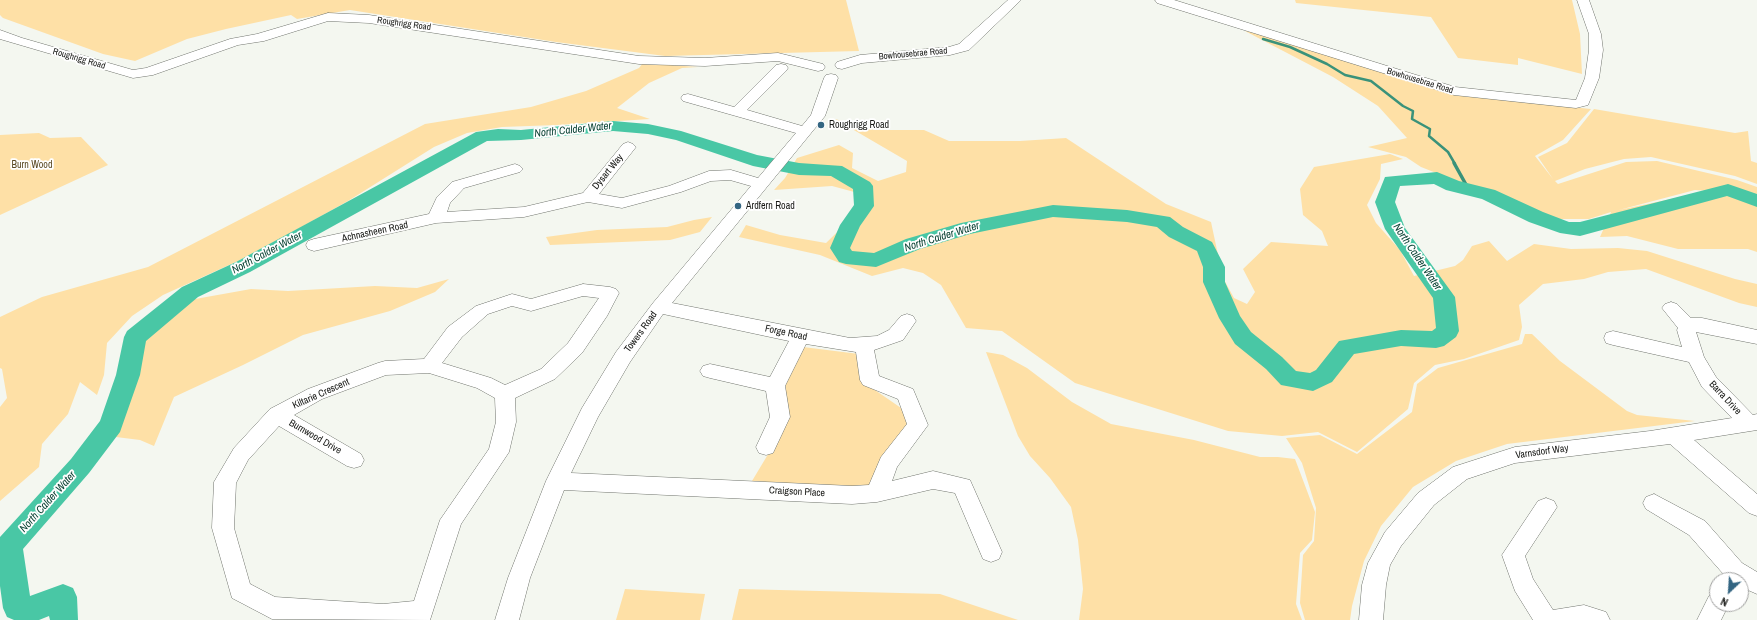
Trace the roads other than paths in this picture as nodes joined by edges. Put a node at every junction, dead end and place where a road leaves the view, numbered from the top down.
1 (1015, 0) edge
2 (1161, 0) edge
3 (1583, 0) edge
4 (0, 34) edge
5 (842, 65) junction
6 (818, 67) junction
7 (781, 68) dead end
8 (831, 78) junction
9 (688, 98) dead end
10 (737, 112) junction
11 (805, 131) junction
12 (628, 147) dead end
13 (515, 169) dead end
14 (765, 179) junction
15 (588, 197) junction
16 (436, 218) junction
17 (314, 245) dead end
18 (659, 308) junction
19 (1671, 308) dead end
20 (907, 321) dead end
21 (1688, 327) junction
22 (801, 336) junction
23 (1757, 337) edge
24 (1614, 338) dead end
25 (864, 345) junction
26 (1695, 357) junction
27 (429, 366) junction
28 (710, 371) dead end
29 (775, 386) junction
30 (505, 394) junction
31 (277, 415) junction
32 (1753, 423) edge
33 (1674, 435) junction
34 (766, 447) dead end
35 (354, 460) dead end
36 (557, 481) junction
37 (878, 493) junction
38 (1654, 503) dead end
39 (1546, 507) dead end
40 (1757, 507) edge
41 (991, 552) dead end
42 (1730, 572) edge
43 (420, 615) edge
44 (507, 620) edge
45 (1371, 620) edge
46 (1546, 620) edge
47 (1557, 620) edge
48 (1598, 620) edge

1 - 5 street, Bowhousebrae Road
2 - 3 street, Bowhousebrae Road
4 - 6 street, Roughrigg Road
5 - 6 street, Bowhousebrae Road
5 - 8 street
6 - 8 street
7 - 10 street
8 - 11 street, Towers Road
9 - 10 street
10 - 11 street
11 - 14 street, Towers Road
12 - 15 street, Dysart Way
13 - 16 street
14 - 15 street
14 - 18 street, Towers Road
15 - 16 street
16 - 17 street, Achnasheen Road
18 - 22 street, Forge Road
18 - 36 street, Towers Road
19 - 21 street
20 - 25 street, Forge Road
21 - 23 street
21 - 26 street, Barra Drive
22 - 25 street, Forge Road
22 - 29 street
24 - 26 street
25 - 37 street
26 - 32 street, Barra Drive
27 - 30 street, Kiltarie Crescent
27 - 30 street
27 - 31 street, Kiltarie Crescent
28 - 29 street
29 - 34 street
30 - 43 street, Kiltarie Crescent
31 - 35 street, Burnwood Drive
31 - 43 street, Kiltarie Crescent
32 - 33 street, Varnsdorf Way
33 - 40 street
33 - 45 street, Varnsdorf Way
36 - 37 street, Craigson Place
36 - 44 street, Towers Road
37 - 41 street, Craigson Place
38 - 42 street
39 - 46 street
47 - 48 street

